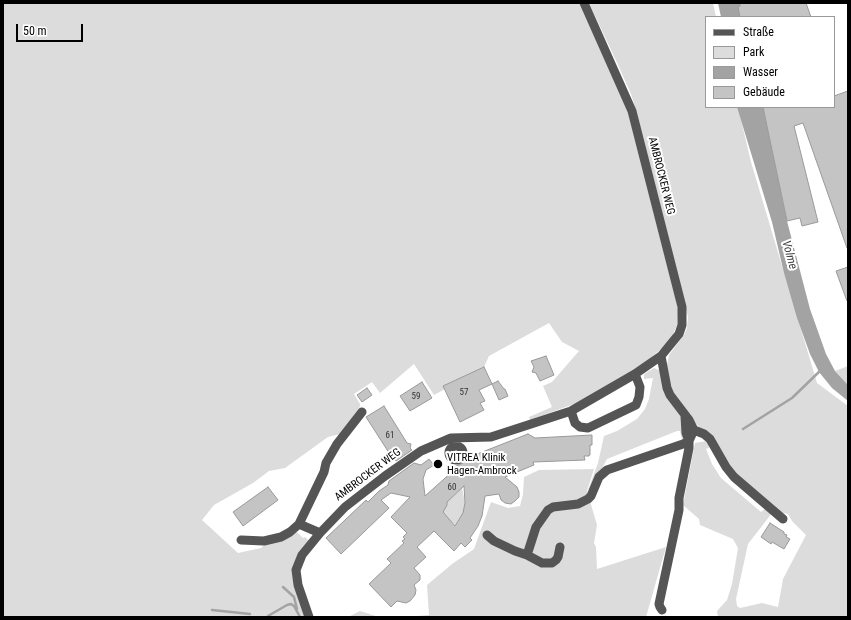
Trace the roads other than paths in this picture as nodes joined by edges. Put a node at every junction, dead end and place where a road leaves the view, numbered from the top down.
1 (584, 3) edge
2 (661, 356) junction
3 (635, 374) junction
4 (571, 411) junction
5 (362, 412) dead end
6 (685, 414) junction
7 (694, 430) junction
8 (459, 437) junction
9 (689, 441) junction
10 (457, 447) dead end
11 (783, 519) dead end
12 (299, 524) junction
13 (320, 533) junction
14 (487, 535) dead end
15 (240, 540) dead end
16 (560, 547) dead end
17 (527, 555) junction
18 (662, 610) dead end
19 (309, 617) edge

1 - 2 lane, AMBROCKER WEG
2 - 3 lane, AMBROCKER WEG
2 - 6 lane
3 - 4 lane, AMBROCKER WEG
3 - 4 lane
4 - 8 lane, AMBROCKER WEG
5 - 12 lane
6 - 7 lane
6 - 9 lane
7 - 9 lane
7 - 11 lane
8 - 10 lane
8 - 13 lane, AMBROCKER WEG
9 - 17 lane
9 - 18 lane
12 - 13 lane
12 - 15 lane
13 - 19 lane, AMBROCKER WEG
14 - 17 lane
16 - 17 lane

